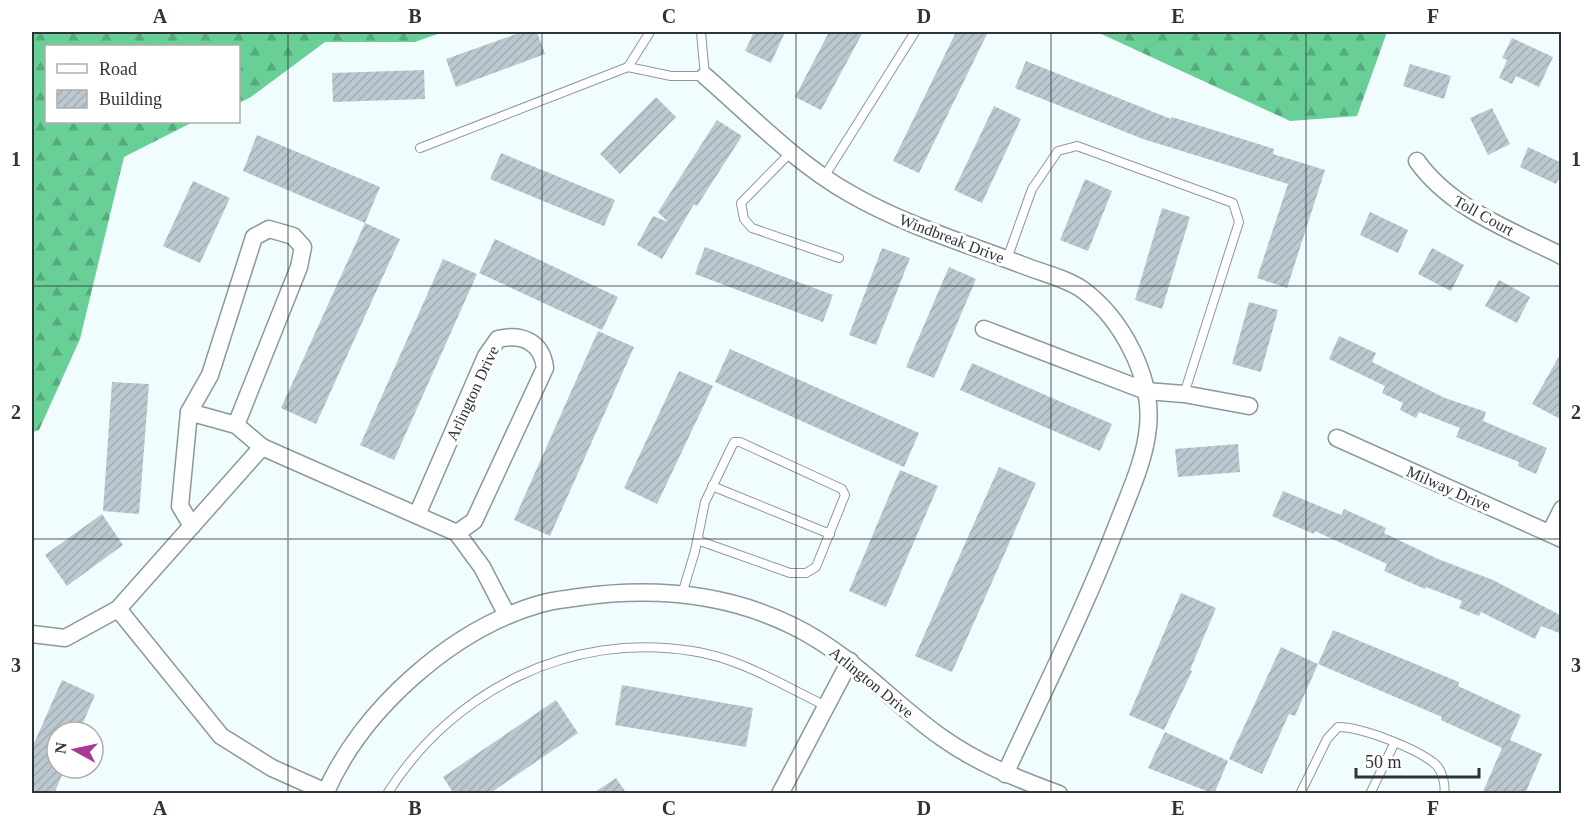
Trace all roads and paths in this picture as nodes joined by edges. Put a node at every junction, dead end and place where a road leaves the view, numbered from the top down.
1 (650, 32) edge
2 (701, 32) edge
3 (915, 32) edge
4 (628, 67) junction
5 (705, 76) junction
6 (420, 148) dead end
7 (792, 152) junction
8 (1417, 161) dead end
9 (824, 177) junction
10 (1562, 256) edge
11 (839, 258) dead end
12 (1007, 259) junction
13 (984, 329) dead end
14 (1146, 392) junction
15 (1184, 394) junction
16 (1249, 406) dead end
17 (189, 412) junction
18 (236, 425) junction
19 (1337, 438) dead end
20 (262, 447) junction
21 (712, 486) junction
22 (1562, 509) edge
23 (417, 515) junction
24 (192, 526) junction
25 (457, 533) junction
26 (830, 534) junction
27 (1556, 536) edge
28 (697, 540) junction
29 (682, 594) junction
30 (118, 609) junction
31 (507, 615) junction
32 (32, 634) edge
33 (850, 661) junction
34 (826, 706) junction
35 (1394, 744) junction
36 (1005, 774) junction
37 (325, 793) edge
38 (387, 794) edge
39 (780, 794) edge
40 (1059, 794) edge
41 (1300, 794) edge
42 (1370, 794) edge
43 (1444, 794) edge

1 - 4 lane
2 - 5 lane
3 - 9 lane
4 - 5 lane
4 - 6 lane
5 - 7 street, Windbreak Drive
7 - 9 street, Windbreak Drive
7 - 11 lane
8 - 10 street, Toll Court
9 - 12 street, Windbreak Drive
12 - 14 street, Windbreak Drive
12 - 15 lane
13 - 14 street
14 - 15 street
14 - 36 street, Windbreak Drive
15 - 16 street
17 - 18 street
17 - 18 street
17 - 24 street
18 - 20 street
19 - 27 street, Milway Drive
20 - 23 street
20 - 24 street
21 - 26 lane
21 - 26 lane
21 - 28 lane
22 - 27 street
23 - 25 street
23 - 25 street, Arlington Drive
24 - 30 street
25 - 31 street
26 - 28 lane
28 - 29 lane
29 - 31 street, Arlington Drive
29 - 33 street, Arlington Drive
30 - 32 street
30 - 37 street
31 - 37 street, Arlington Drive
33 - 34 street
33 - 36 street, Arlington Drive
34 - 38 lane
34 - 39 street
35 - 41 lane
35 - 42 lane
35 - 43 lane
36 - 40 street, Arlington Drive

